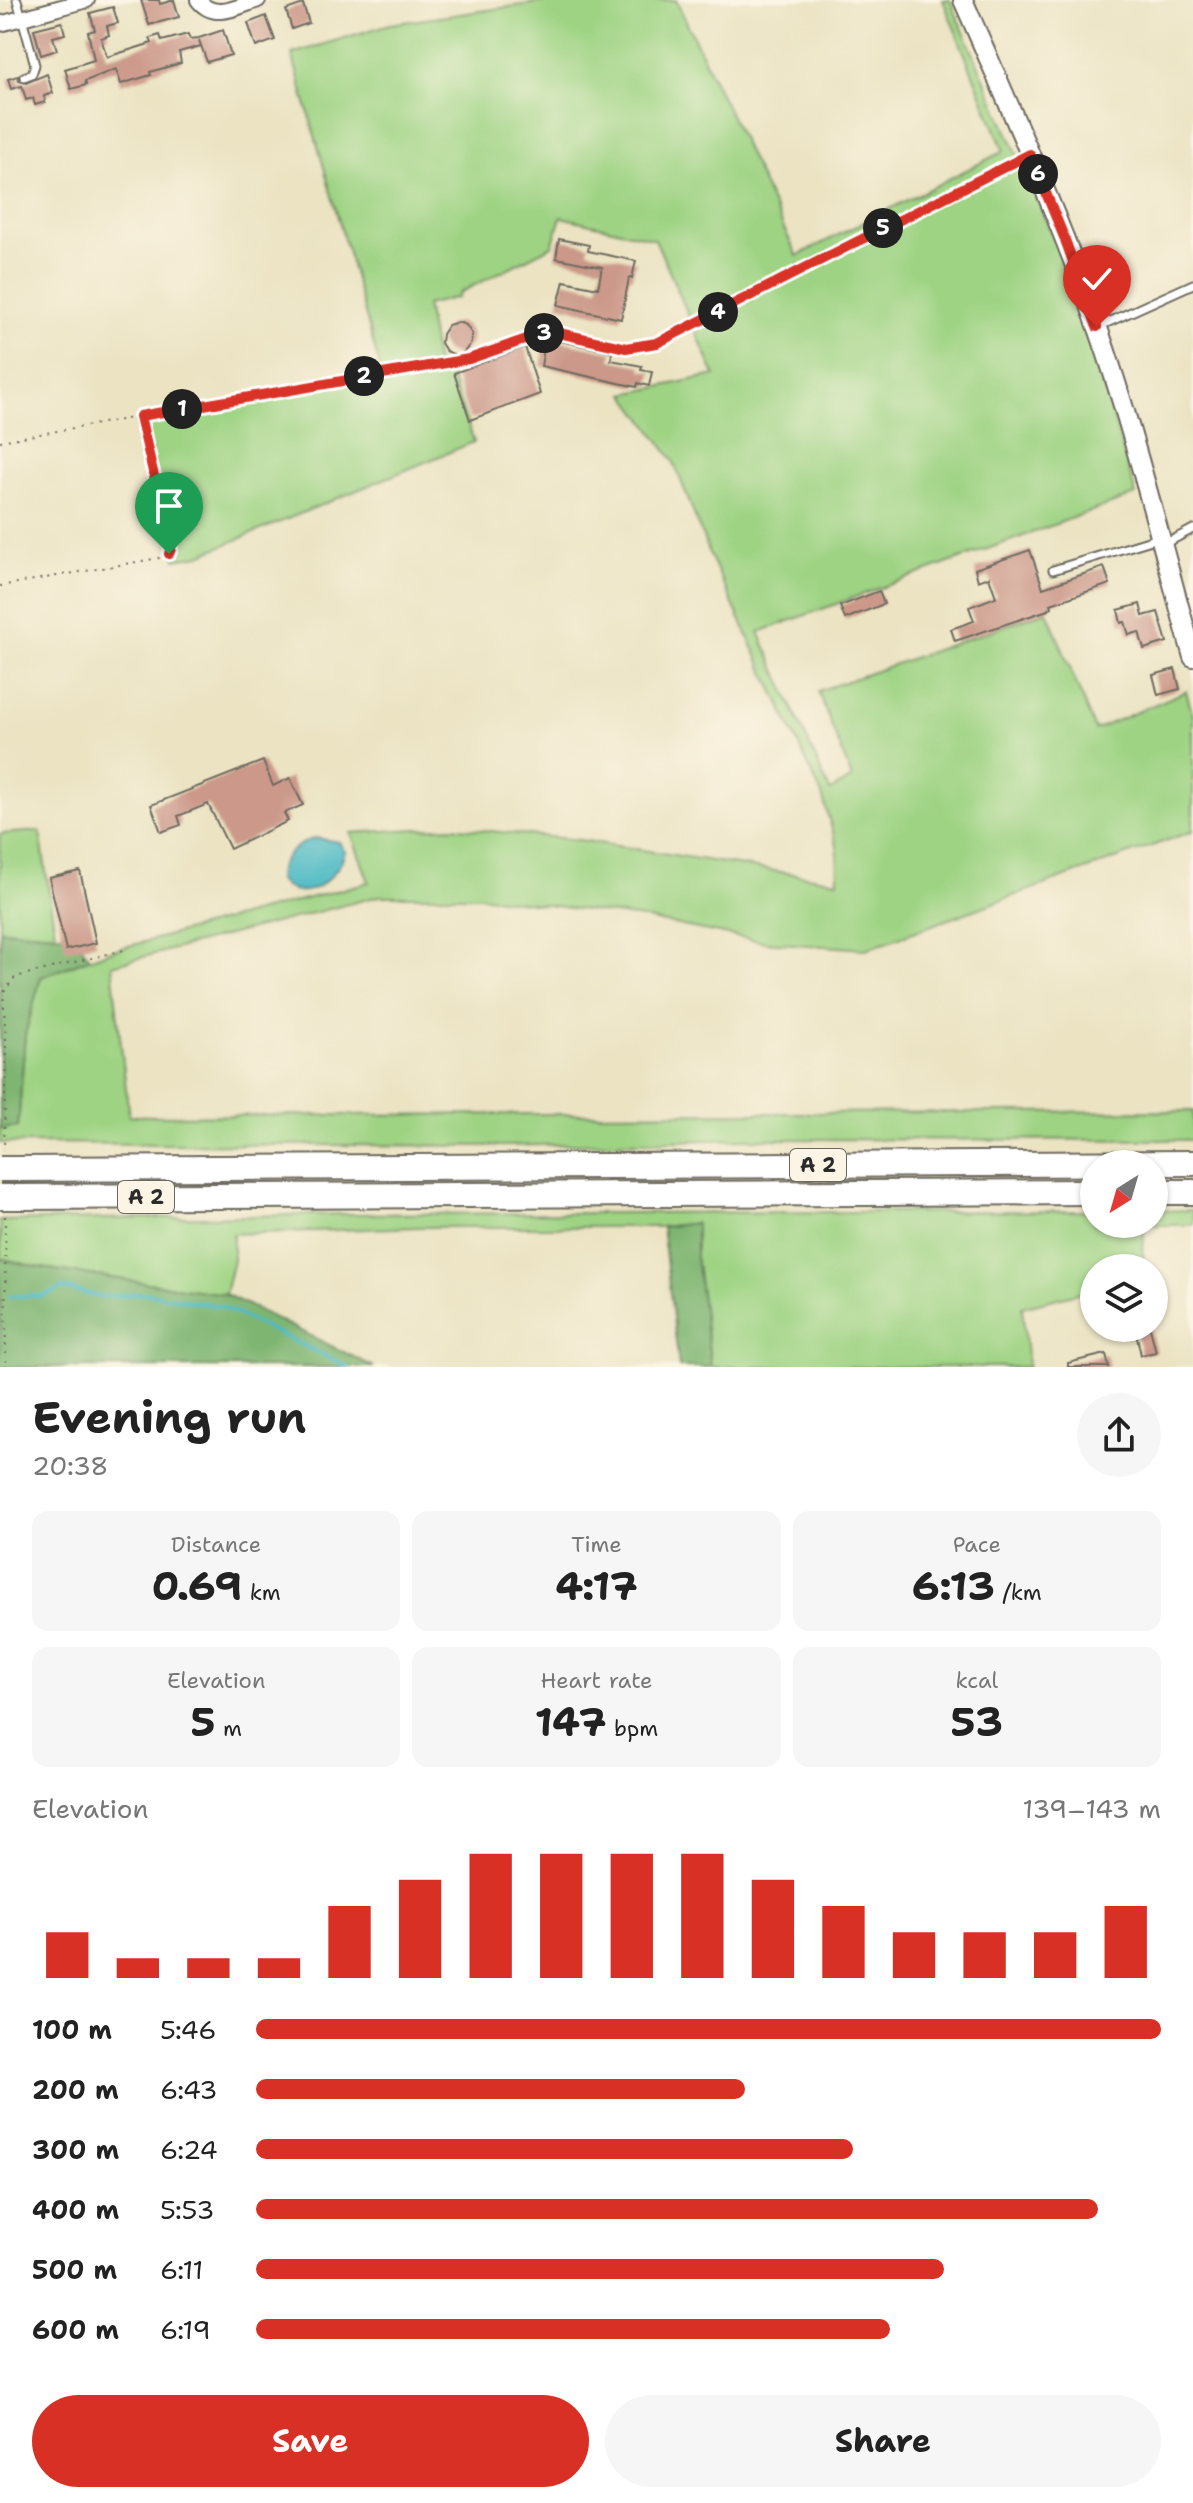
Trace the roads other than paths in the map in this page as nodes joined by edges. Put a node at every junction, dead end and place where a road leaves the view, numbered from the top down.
1 (17, 0) edge
2 (87, 0) edge
3 (198, 0) edge
4 (258, 0) edge
5 (963, 0) edge
6 (23, 19) junction
7 (0, 24) edge
8 (24, 77) dead end
9 (1030, 154) junction
10 (1193, 284) edge
11 (1097, 327) junction
12 (550, 331) road end
13 (1193, 529) edge
14 (1161, 541) junction
15 (1053, 570) dead end
16 (1193, 657) edge
17 (1193, 1163) edge
18 (8, 1169) edge
19 (1080, 1192) edge
20 (1168, 1192) edge
21 (1193, 1192) edge
22 (9, 1197) edge

1 - 6 lane
2 - 6 street
3 - 4 street
5 - 9 main road
6 - 7 street
6 - 8 lane
9 - 11 main road
9 - 12 lane
10 - 11 lane
11 - 14 main road
13 - 14 lane
14 - 15 lane
14 - 16 main road
17 - 18 highway, A 2
19 - 22 highway, A 2
20 - 21 highway

